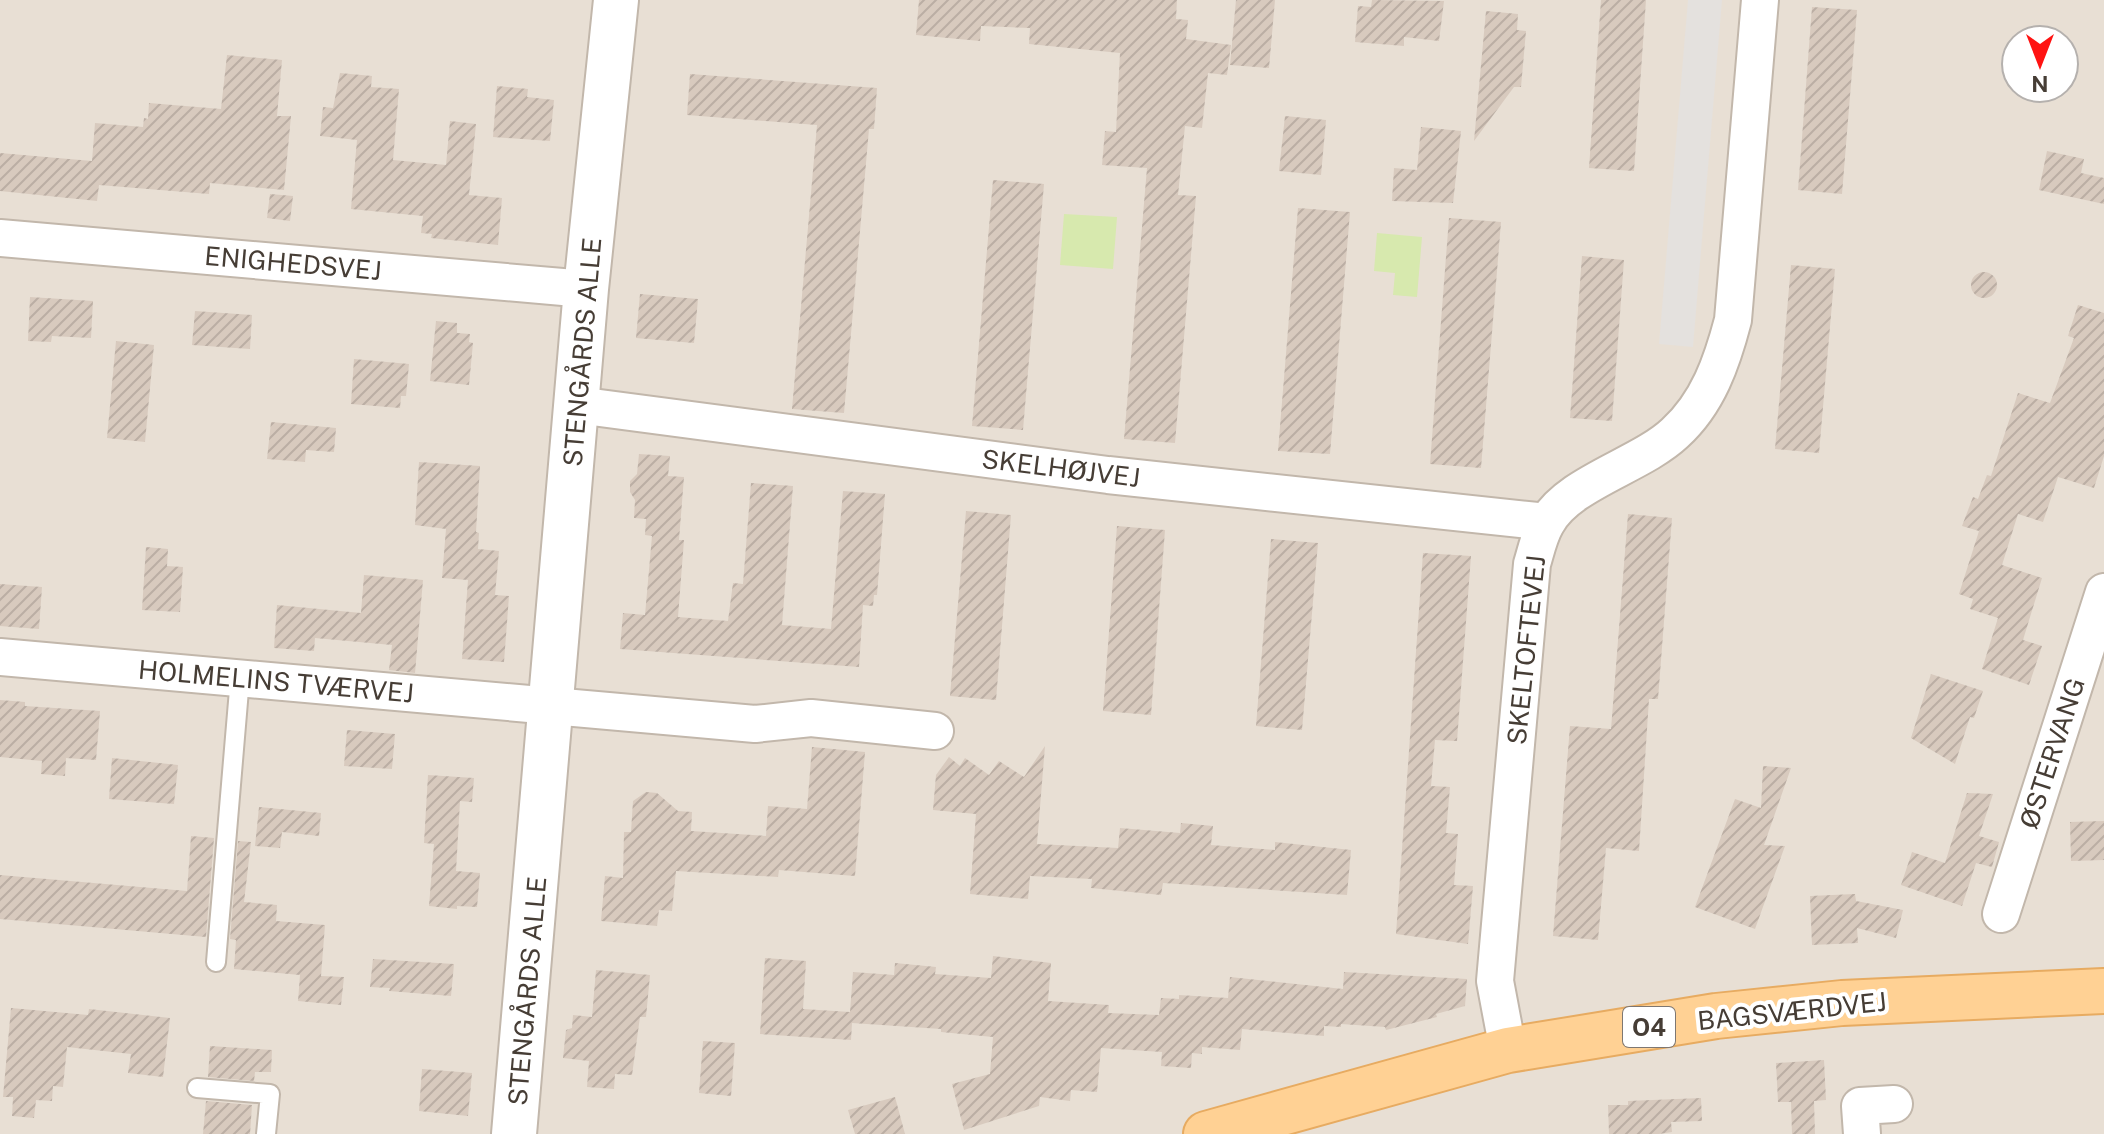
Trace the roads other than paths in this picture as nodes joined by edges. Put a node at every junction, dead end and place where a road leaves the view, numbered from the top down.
1 (616, 0) edge
2 (1760, 0) edge
3 (0, 238) edge
4 (586, 289) junction
5 (577, 405) junction
6 (1547, 522) junction
7 (2104, 592) edge
8 (0, 657) edge
9 (240, 678) junction
10 (551, 704) junction
11 (935, 731) dead end
12 (2001, 914) dead end
13 (216, 962) dead end
14 (2104, 991) edge
15 (1508, 1050) junction
16 (197, 1088) dead end
17 (1894, 1104) dead end
18 (266, 1134) edge
19 (514, 1134) edge
20 (1206, 1134) edge
21 (1862, 1134) edge

1 - 4 street, STENGÅRDS ALLE
2 - 6 street, SKELTOFTEVEJ
3 - 4 street, ENIGHEDSVEJ
4 - 5 street, STENGÅRDS ALLE
5 - 6 street, SKELHØJVEJ
5 - 10 street, STENGÅRDS ALLE
6 - 15 street, SKELTOFTEVEJ
7 - 12 street, ØSTERVANG
8 - 9 street, HOLMELINS TVÆRVEJ
9 - 10 street, HOLMELINS TVÆRVEJ
9 - 13 lane
10 - 11 street
10 - 19 street, STENGÅRDS ALLE
14 - 15 main road, BAGSVÆRDVEJ / O4
15 - 20 main road, BAGSVÆRDVEJ / O4
16 - 18 lane
17 - 21 street

